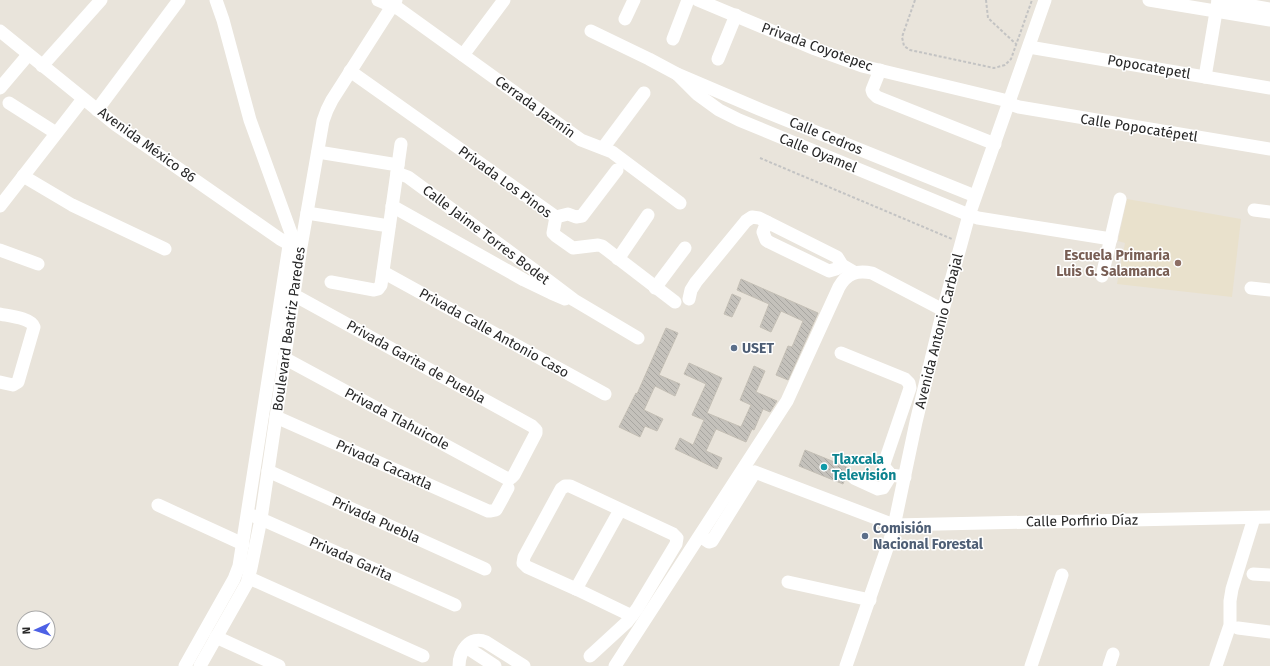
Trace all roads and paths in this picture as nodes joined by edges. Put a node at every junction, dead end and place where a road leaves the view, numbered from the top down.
1 (101, 0) edge
2 (179, 0) edge
3 (216, 0) edge
4 (378, 0) edge
5 (504, 0) edge
6 (634, 0) edge
7 (688, 0) edge
8 (698, 0) edge
9 (914, 0) edge
10 (986, 0) edge
11 (1032, 0) edge
12 (1045, 0) edge
13 (1149, 0) edge
14 (394, 3) edge
15 (1218, 3) edge
16 (1270, 9) edge
17 (736, 15) junction
18 (626, 19) dead end
19 (1270, 20) edge
20 (0, 31) edge
21 (591, 31) dead end
22 (673, 39) dead end
23 (1022, 45) junction
24 (28, 55) junction
25 (463, 55) junction
26 (718, 58) dead end
27 (42, 66) junction
28 (880, 70) junction
29 (350, 71) junction
30 (677, 74) junction
31 (1205, 77) junction
32 (1, 84) edge
33 (1270, 88) edge
34 (644, 93) dead end
35 (82, 99) junction
36 (9, 103) dead end
37 (1009, 104) junction
38 (97, 110) junction
39 (56, 133) junction
40 (821, 134) junction
41 (401, 144) dead end
42 (995, 144) junction
43 (603, 148) junction
44 (1270, 149) edge
45 (814, 151) junction
46 (318, 152) junction
47 (760, 158) dead end
48 (398, 169) junction
49 (617, 170) dead end
50 (23, 176) junction
51 (975, 196) junction
52 (1120, 199) dead end
53 (680, 203) dead end
54 (0, 206) edge
55 (392, 206) junction
56 (1254, 210) dead end
57 (1270, 212) edge
58 (307, 213) junction
59 (648, 215) dead end
60 (969, 215) junction
61 (556, 217) junction
62 (390, 226) junction
63 (1111, 239) junction
64 (961, 243) junction
65 (295, 245) junction
66 (685, 248) dead end
67 (165, 249) dead end
68 (0, 250) edge
69 (618, 259) junction
70 (38, 264) dead end
71 (383, 272) junction
72 (854, 272) junction
73 (1102, 276) dead end
74 (331, 282) dead end
75 (655, 288) junction
76 (1251, 288) dead end
77 (1270, 290) edge
78 (294, 295) junction
79 (689, 299) dead end
80 (574, 300) junction
81 (675, 302) dead end
82 (943, 310) junction
83 (0, 314) edge
84 (638, 338) dead end
85 (841, 352) dead end
86 (284, 358) junction
87 (0, 382) edge
88 (605, 394) dead end
89 (276, 417) junction
90 (268, 471) junction
91 (891, 475) junction
92 (905, 477) junction
93 (854, 478) dead end
94 (509, 483) junction
95 (158, 505) dead end
96 (620, 510) junction
97 (248, 514) junction
98 (1270, 517) edge
99 (1254, 518) junction
100 (261, 519) junction
101 (894, 525) junction
102 (700, 536) junction
103 (243, 544) junction
104 (485, 569) dead end
105 (1253, 574) dead end
106 (1062, 575) dead end
107 (1270, 575) edge
108 (249, 578) junction
109 (788, 582) dead end
110 (576, 589) junction
111 (870, 600) junction
112 (455, 605) dead end
113 (634, 612) junction
114 (648, 616) junction
115 (1238, 628) dead end
116 (1270, 632) edge
117 (216, 637) junction
118 (466, 647) junction
119 (423, 656) dead end
120 (590, 656) dead end
121 (185, 666) edge
122 (200, 666) edge
123 (278, 666) edge
124 (460, 666) edge
125 (494, 666) edge
126 (524, 666) edge
127 (615, 666) edge
128 (846, 666) edge
129 (1031, 666) edge
130 (1216, 666) edge

1 - 27 street
2 - 38 street
3 - 65 street, Boulevard Beatriz Paredes
4 - 14 street, Cerrada Jazmín
5 - 25 street
6 - 18 street
7 - 22 street
8 - 17 street, Privada Coyotepec
9 - 23 path
10 - 23 path
11 - 23 path
12 - 23 street, Avenida Antonio Carbajal
13 - 15 street
14 - 25 street, Cerrada Jazmín
14 - 29 street, Boulevard Beatriz Paredes
15 - 16 street
15 - 19 street
15 - 31 street
17 - 26 street
17 - 28 street, Privada Coyotepec
20 - 24 street, Avenida México 86
21 - 30 street
23 - 31 street, Popocatepetl
23 - 37 street, Avenida Antonio Carbajal
24 - 27 street, Avenida México 86
24 - 32 street
25 - 43 street, Cerrada Jazmín
27 - 35 street, Avenida México 86
28 - 37 street, Privada Coyotepec
28 - 42 street
29 - 46 street, Boulevard Beatriz Paredes
29 - 61 street, Privada Los Pinos
30 - 40 street, Calle Cedros
30 - 45 street, Calle Oyamel
31 - 33 street, Popocatepetl
34 - 43 street
35 - 38 street, Avenida México 86
35 - 39 street
36 - 39 street
37 - 42 street, Avenida Antonio Carbajal
37 - 44 street, Calle Popocatépetl
38 - 65 street, Avenida México 86
39 - 50 street
40 - 45 street
40 - 51 street, Calle Cedros
41 - 48 street
42 - 51 street, Avenida Antonio Carbajal
43 - 53 street, Cerrada Jazmín
45 - 60 street, Calle Oyamel
46 - 48 street, Calle Jaime Torres Bodet
46 - 58 street, Boulevard Beatriz Paredes
47 - 64 path
48 - 55 street
48 - 80 street, Calle Jaime Torres Bodet
49 - 61 street
50 - 54 street
50 - 67 street
51 - 60 street, Avenida Antonio Carbajal
52 - 63 street
55 - 62 street
55 - 80 street, Calle Jaime Torres Bodet
56 - 57 street
58 - 62 street
58 - 65 street, Boulevard Beatriz Paredes
59 - 69 street
60 - 63 street, Calle Oyamel
60 - 64 street, Avenida Antonio Carbajal
61 - 69 street, Privada Los Pinos
62 - 71 street
63 - 73 street
64 - 82 street, Avenida Antonio Carbajal
65 - 78 street, Boulevard Beatriz Paredes
65 - 97 street, Boulevard Beatriz Paredes
66 - 75 street
68 - 70 street
69 - 75 street, Privada Los Pinos
71 - 74 street
71 - 88 street, Privada Calle Antonio Caso
72 - 79 street
72 - 82 street
72 - 102 street
75 - 81 street, Privada Los Pinos
76 - 77 street
78 - 86 street, Boulevard Beatriz Paredes
78 - 94 street, Privada Garita de Puebla
80 - 84 street, Calle Jaime Torres Bodet
82 - 92 street, Avenida Antonio Carbajal
83 - 87 street
85 - 91 street
86 - 89 street, Boulevard Beatriz Paredes
86 - 94 street, Privada Tlahuicole
89 - 90 street, Boulevard Beatriz Paredes
89 - 94 street, Privada Cacaxtla
90 - 100 street, Boulevard Beatriz Paredes
90 - 104 street, Privada Puebla
91 - 92 street
91 - 93 street
92 - 101 street, Avenida Antonio Carbajal
95 - 103 street
96 - 110 street
96 - 110 street
96 - 113 street
97 - 100 street, Privada Garita
97 - 103 street, Boulevard Beatriz Paredes
98 - 99 street, Calle Porfirio Díaz
99 - 101 street, Calle Porfirio Díaz
99 - 130 street
100 - 108 street, Boulevard Beatriz Paredes
100 - 112 street, Privada Garita
101 - 102 street
101 - 111 street, Avenida Antonio Carbajal
102 - 114 street
103 - 121 street, Boulevard Beatriz Paredes
105 - 107 street
106 - 129 street
108 - 117 street, Boulevard Beatriz Paredes
108 - 119 street
109 - 111 street
110 - 113 street
111 - 128 street, Avenida Antonio Carbajal
113 - 114 street
113 - 120 street
114 - 127 street
115 - 116 street
117 - 122 street, Boulevard Beatriz Paredes
117 - 123 street
118 - 124 street
118 - 125 street
118 - 126 street

